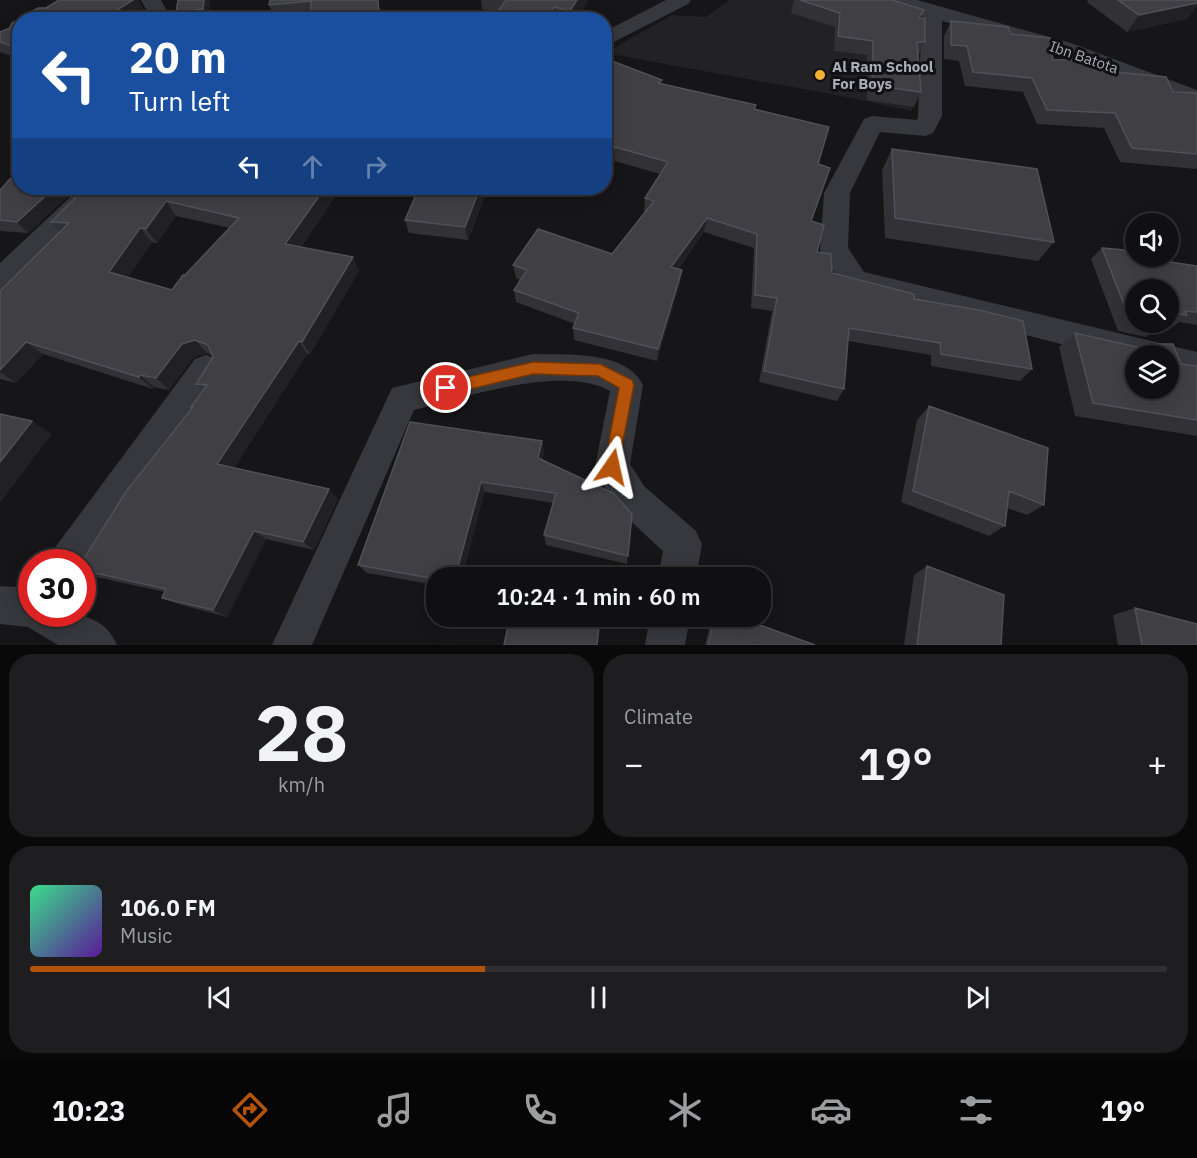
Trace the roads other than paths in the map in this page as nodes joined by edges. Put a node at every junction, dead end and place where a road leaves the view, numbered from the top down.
1 (681, 0) edge
2 (900, 0) edge
3 (932, 12) junction
4 (612, 37) edge
5 (1197, 98) edge
6 (87, 195) edge
7 (0, 281) edge
8 (1125, 347) edge
9 (1179, 361) edge
10 (1197, 365) edge
11 (206, 369) edge
12 (76, 549) edge
13 (679, 567) edge
14 (0, 605) edge
15 (18, 607) edge
16 (65, 627) edge
17 (668, 627) edge
18 (97, 645) edge
19 (292, 645) edge
20 (665, 645) edge

1 - 4 street
2 - 3 street, Ibn Batota
3 - 5 street, Ibn Batota
3 - 8 street
6 - 7 street
9 - 10 street
11 - 12 street
13 - 19 street
14 - 15 street
16 - 18 street
17 - 20 street

